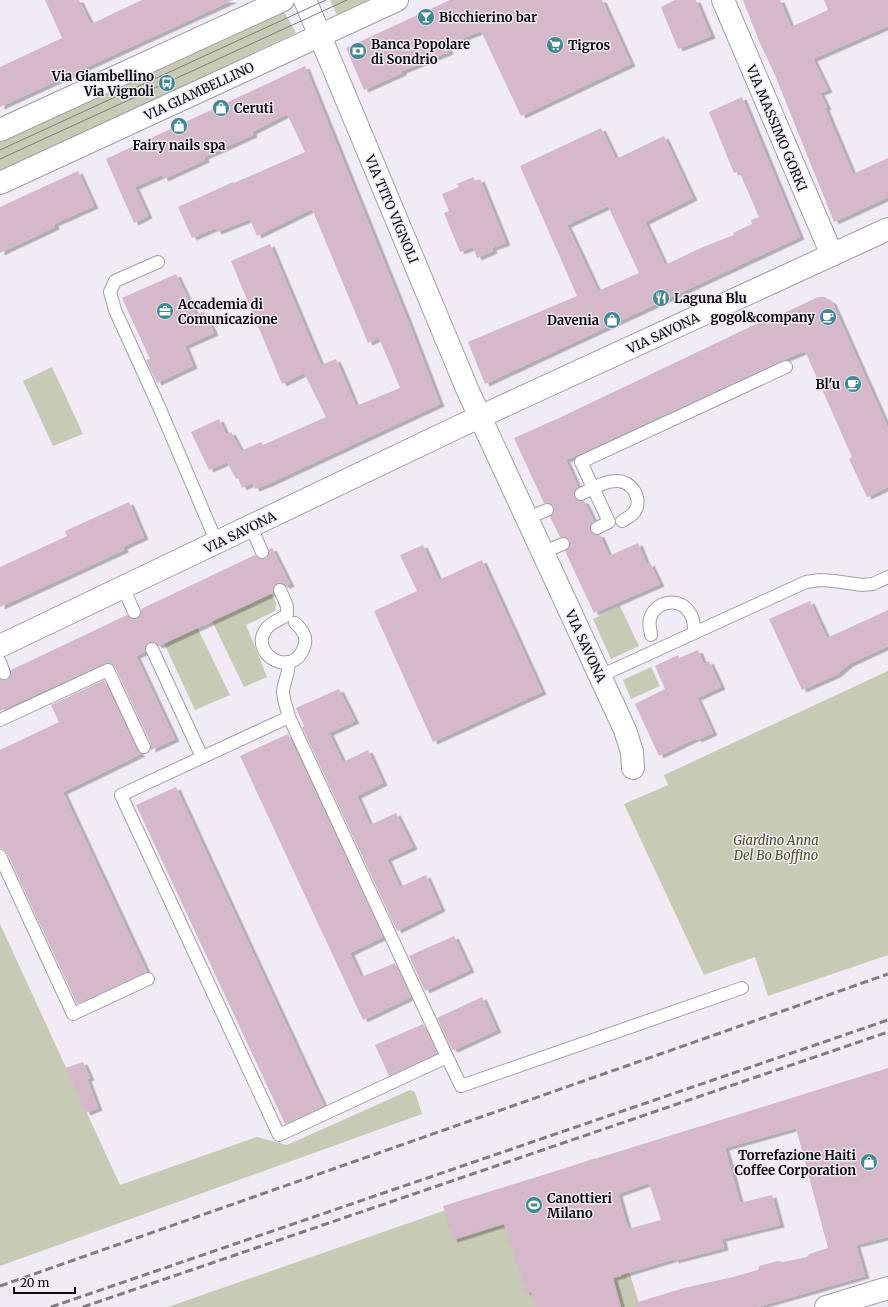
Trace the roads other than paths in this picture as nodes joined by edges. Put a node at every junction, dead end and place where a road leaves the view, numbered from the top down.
1 (284, 0) edge
2 (305, 0) edge
3 (397, 0) edge
4 (723, 0) edge
5 (320, 36) junction
6 (0, 130) edge
7 (0, 182) edge
8 (888, 230) edge
9 (832, 256) junction
10 (158, 262) dead end
11 (786, 367) dead end
12 (481, 418) junction
13 (593, 488) junction
14 (581, 494) dead end
15 (547, 510) dead end
16 (527, 518) junction
17 (622, 521) dead end
18 (251, 527) junction
19 (597, 528) dead end
20 (217, 542) junction
21 (563, 544) dead end
22 (262, 552) dead end
23 (543, 552) junction
24 (888, 577) edge
25 (123, 587) junction
26 (280, 590) dead end
27 (134, 612) dead end
28 (295, 623) dead end
29 (694, 633) junction
30 (651, 634) dead end
31 (0, 646) edge
32 (152, 649) dead end
33 (288, 662) junction
34 (600, 676) junction
35 (289, 717) junction
36 (0, 720) edge
37 (144, 747) dead end
38 (202, 757) junction
39 (633, 768) dead end
40 (0, 856) edge
41 (148, 979) dead end
42 (742, 988) dead end
43 (447, 1057) junction
44 (888, 1288) edge
45 (826, 1307) edge

1 - 6 street
2 - 5 street, VIA TITO VIGNOLI
3 - 5 street, VIA GIAMBELLINO
4 - 9 street, VIA MASSIMO GORKI
5 - 7 street, VIA GIAMBELLINO
5 - 12 street, VIA TITO VIGNOLI
8 - 9 street, VIA SAVONA
9 - 12 street, VIA SAVONA
10 - 20 lane
11 - 13 lane
12 - 16 street, VIA SAVONA
12 - 18 street, VIA SAVONA
13 - 14 lane
13 - 17 lane
13 - 19 lane
15 - 16 lane
16 - 23 street, VIA SAVONA
18 - 20 street, VIA SAVONA
18 - 22 lane
20 - 25 street, VIA SAVONA
21 - 23 lane
23 - 34 street, VIA SAVONA
24 - 29 lane
25 - 27 lane
25 - 31 street, VIA SAVONA
26 - 33 lane
28 - 33 lane
29 - 30 lane
29 - 34 lane
32 - 38 lane
33 - 35 lane
34 - 39 street, VIA SAVONA
35 - 38 lane
35 - 43 lane
36 - 37 lane
38 - 43 lane
40 - 41 lane
42 - 43 lane
44 - 45 street

